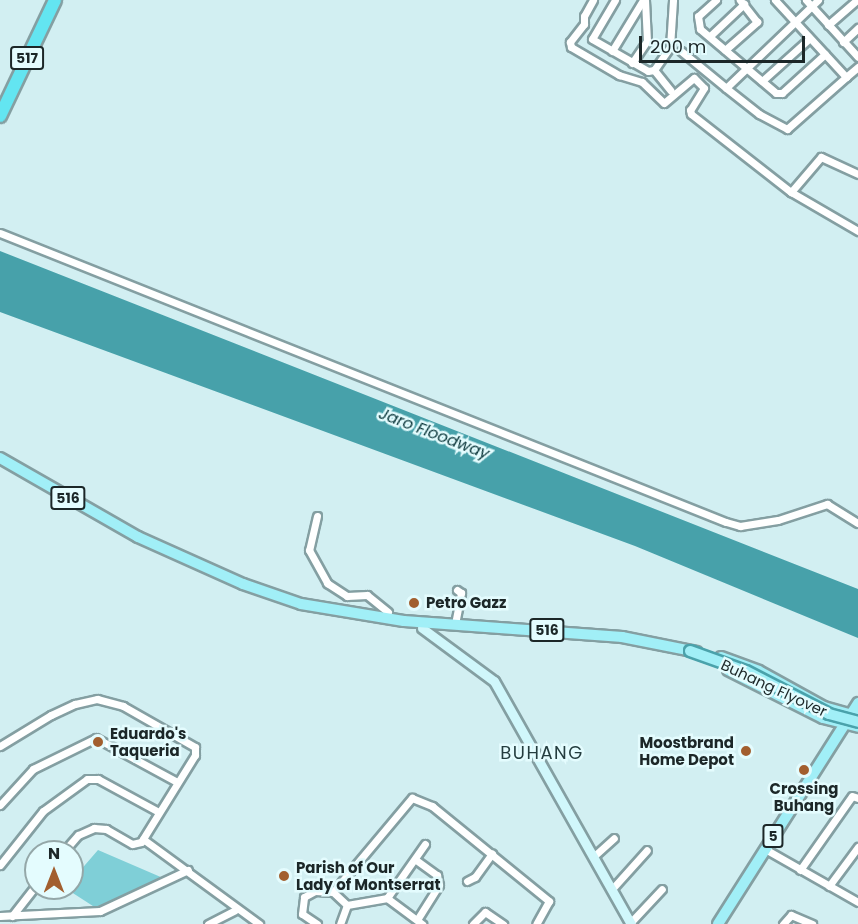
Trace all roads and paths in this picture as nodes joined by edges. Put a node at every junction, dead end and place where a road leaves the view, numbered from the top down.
1 (54, 0) edge
2 (593, 0) edge
3 (615, 0) edge
4 (644, 0) edge
5 (673, 0) edge
6 (716, 0) edge
7 (775, 0) edge
8 (806, 0) edge
9 (818, 0) edge
10 (857, 0) edge
11 (742, 2) edge
12 (812, 6) junction
13 (794, 21) junction
14 (828, 25) junction
15 (858, 28) edge
16 (710, 36) junction
17 (810, 38) junction
18 (843, 42) junction
19 (725, 50) junction
20 (612, 51) junction
21 (681, 51) dead end
22 (825, 54) junction
23 (858, 57) edge
24 (632, 63) junction
25 (858, 67) edge
26 (746, 68) junction
27 (654, 70) junction
28 (846, 77) junction
29 (762, 81) junction
30 (726, 88) junction
31 (670, 90) dead end
32 (0, 116) edge
33 (858, 174) edge
34 (791, 192) junction
35 (858, 231) edge
36 (0, 233) edge
37 (0, 458) edge
38 (317, 516) dead end
39 (858, 523) edge
40 (457, 590) dead end
41 (388, 612) joint
42 (401, 620) junction
43 (455, 624) junction
44 (422, 628) joint
45 (690, 651) junction
46 (858, 703) edge
47 (833, 710) junction
48 (823, 718) junction
49 (856, 718) edge
50 (844, 724) junction
51 (858, 728) edge
52 (835, 738) junction
53 (0, 746) edge
54 (177, 782) junction
55 (858, 798) edge
56 (0, 805) edge
57 (157, 811) junction
58 (614, 838) dead end
59 (143, 839) junction
60 (74, 840) edge
61 (425, 844) dead end
62 (858, 848) edge
63 (765, 849) junction
64 (647, 850) dead end
65 (492, 854) junction
66 (593, 856) junction
67 (416, 860) junction
68 (0, 865) edge
69 (188, 870) junction
70 (800, 870) junction
71 (467, 881) dead end
72 (829, 886) junction
73 (612, 889) junction
74 (662, 889) dead end
75 (333, 892) junction
76 (387, 897) junction
77 (24, 900) edge
78 (858, 902) edge
79 (347, 904) junction
80 (235, 910) junction
81 (0, 916) edge
82 (12, 916) junction
83 (419, 922) edge
84 (631, 923) edge
85 (208, 924) edge
86 (259, 924) edge
87 (316, 924) edge
88 (340, 924) edge
89 (473, 924) edge
90 (503, 924) edge
91 (536, 924) edge
92 (718, 924) edge
93 (783, 924) edge
94 (812, 924) edge

1 - 32 highway, 517
2 - 34 street
3 - 20 street
4 - 20 street
4 - 24 street
5 - 27 street
6 - 16 street
7 - 13 street
8 - 12 street
9 - 12 street
10 - 14 street
11 - 16 street
11 - 19 street
12 - 13 street
12 - 14 street
13 - 17 street
13 - 26 street
14 - 18 street
15 - 18 street
16 - 19 street
17 - 22 street
17 - 29 street
18 - 23 street
19 - 26 street
20 - 24 street
21 - 30 street
22 - 28 street
22 - 29 street
24 - 27 street
25 - 28 street
26 - 29 street
26 - 30 street
27 - 31 street
28 - 30 street
33 - 34 street
34 - 35 street
36 - 39 street
37 - 42 main road, 516
38 - 41 street
40 - 43 street
41 - 42 main road
42 - 43 main road, 516
42 - 44 main road
43 - 45 main road, 516
44 - 66 street
45 - 47 main road, 516
45 - 48 main road, 516
45 - 49 main road, Buhang Flyover, bridge
46 - 47 main road
46 - 49 main road, 5
47 - 49 main road, 516
48 - 50 main road, 516
48 - 52 main road
49 - 50 main road, 5
50 - 51 main road
50 - 52 main road, 5
51 - 52 main road
52 - 63 main road, 5
53 - 54 street
54 - 56 street
54 - 57 street
55 - 70 street
57 - 59 street
57 - 68 street
58 - 66 street
59 - 60 street
59 - 69 street
61 - 67 street
62 - 72 street
63 - 70 street
63 - 92 main road, 5
64 - 73 street
65 - 71 street
65 - 75 street
65 - 91 street
66 - 73 street
67 - 76 street
67 - 83 street
69 - 80 street
69 - 82 street
70 - 72 street
72 - 78 street
73 - 84 street
74 - 84 street
75 - 79 street
75 - 87 street
76 - 79 street
76 - 83 street
77 - 82 street
79 - 88 street
80 - 85 street
80 - 86 street
81 - 82 street
89 - 90 street
93 - 94 street

